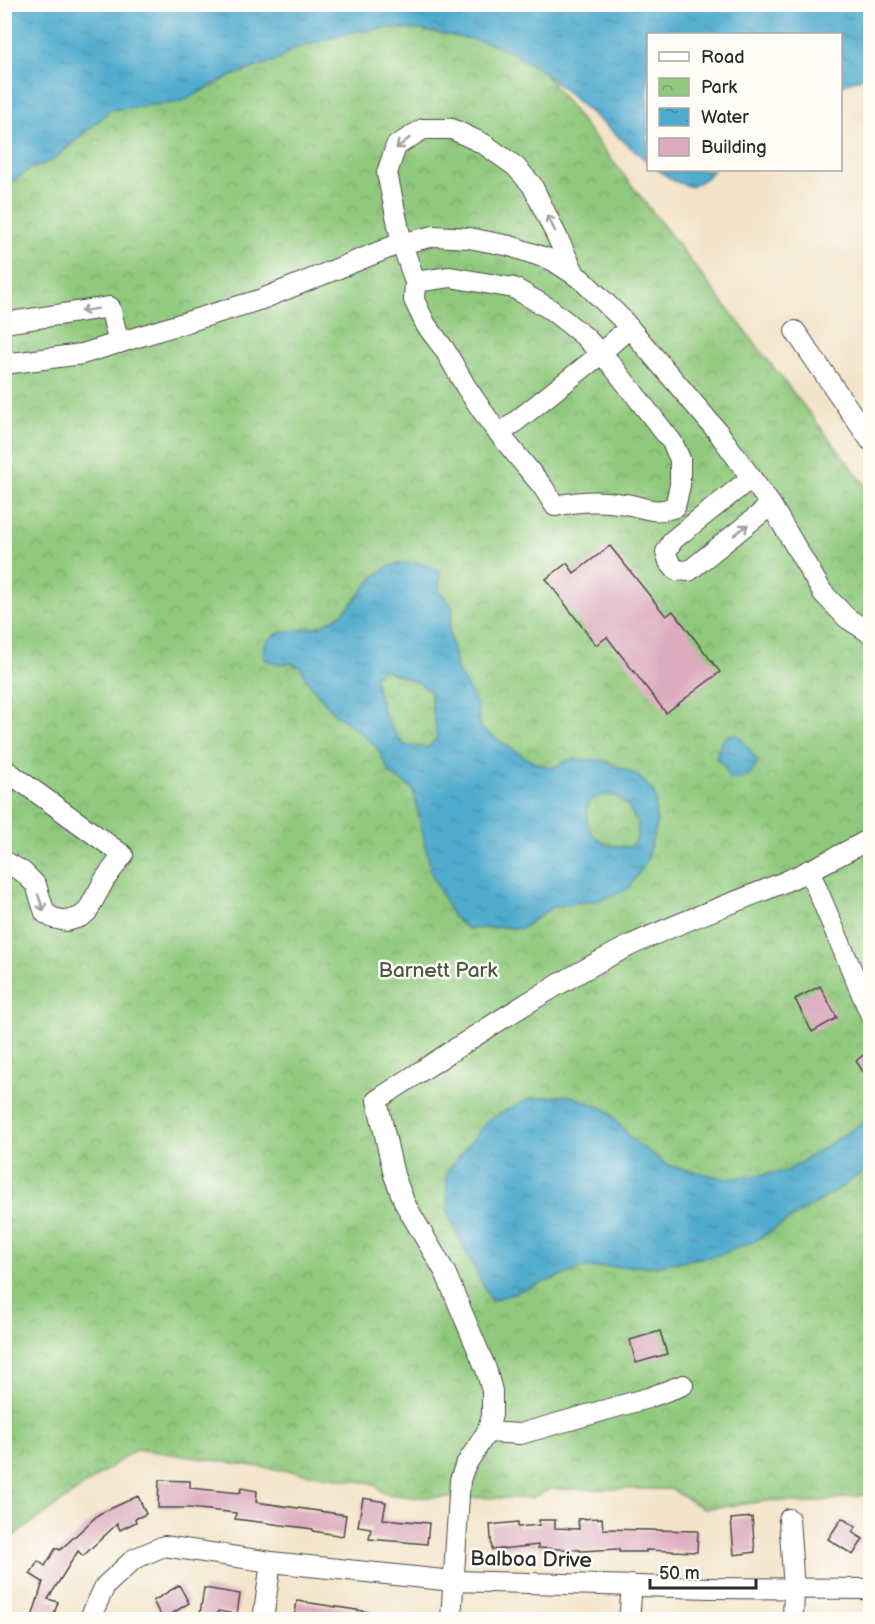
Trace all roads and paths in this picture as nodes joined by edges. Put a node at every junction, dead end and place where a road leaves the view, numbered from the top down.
1 (402, 244) junction
2 (412, 273) junction
3 (576, 276) junction
4 (4, 323) edge
5 (629, 328) junction
6 (795, 331) dead end
7 (119, 342) junction
8 (600, 354) junction
9 (4, 364) edge
10 (500, 434) junction
11 (870, 440) edge
12 (752, 478) junction
13 (771, 506) junction
14 (675, 507) junction
15 (690, 527) junction
16 (710, 554) junction
17 (870, 633) edge
18 (4, 769) edge
19 (870, 839) edge
20 (4, 861) edge
21 (809, 870) junction
22 (870, 1011) edge
23 (683, 1385) dead end
24 (487, 1432) junction
25 (789, 1519) dead end
26 (271, 1562) junction
27 (453, 1581) junction
28 (632, 1585) junction
29 (794, 1589) junction
30 (870, 1589) edge
31 (88, 1620) edge
32 (263, 1620) edge
33 (451, 1620) edge
34 (629, 1620) edge
35 (793, 1620) edge

1 - 2 street
1 - 3 street
3 -> 1 street
1 - 7 street
2 - 8 street
2 - 10 street
3 - 5 street
7 -> 4 street
5 - 8 street
5 - 12 street
6 - 11 street
7 - 9 street
8 - 10 street
8 - 14 street
10 - 14 street
12 - 13 street
12 - 15 street
16 -> 13 street
13 - 17 street
14 - 15 street
15 - 16 street
15 - 16 street
20 -> 18 street
19 - 21 street
21 - 22 street
21 - 24 street
23 - 24 street
24 - 27 street
25 - 29 street
26 - 27 street, Balboa Drive
26 - 31 street, Balboa Drive
26 - 32 street
27 - 28 street, Balboa Drive
27 - 33 street
28 - 29 street, Balboa Drive
28 - 34 street
29 - 30 street, Balboa Drive
29 - 35 street

